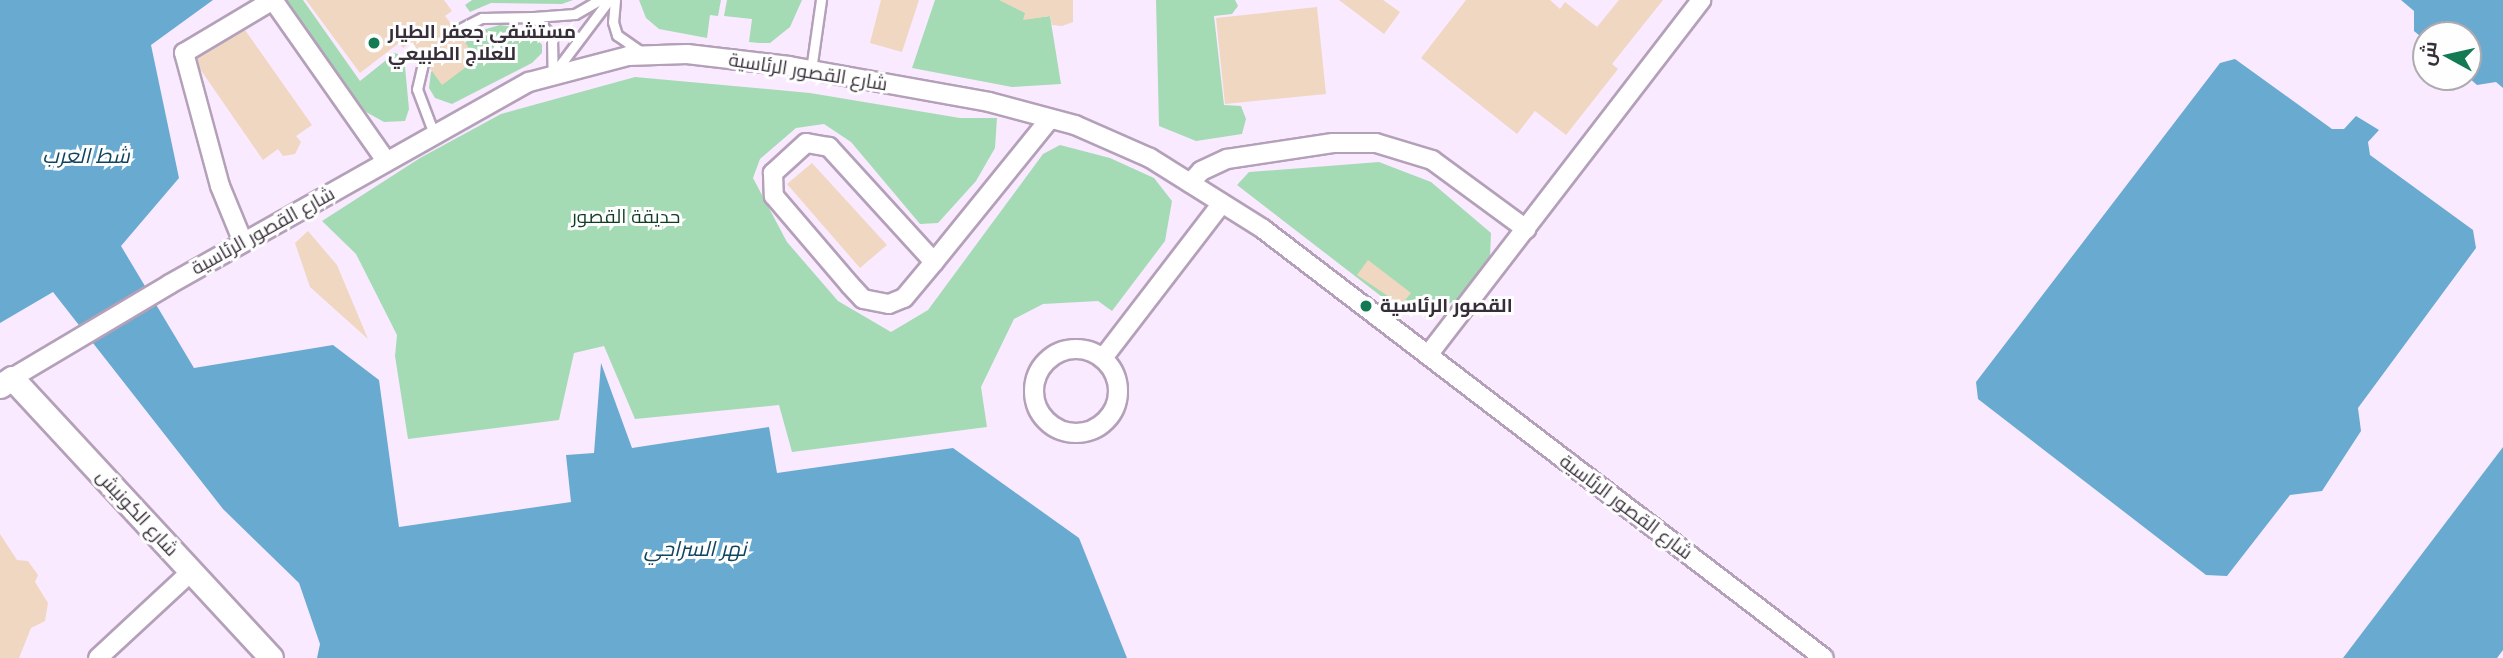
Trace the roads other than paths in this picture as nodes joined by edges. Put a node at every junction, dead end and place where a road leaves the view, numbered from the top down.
1 (599, 0) edge
2 (610, 0) edge
3 (615, 0) edge
4 (821, 0) edge
5 (1701, 0) edge
6 (534, 17) junction
7 (456, 31) dead end
8 (648, 55) junction
9 (424, 59) dead end
10 (811, 70) junction
11 (552, 75) junction
12 (1050, 118) junction
13 (434, 134) junction
14 (386, 161) junction
15 (1190, 183) junction
16 (1222, 203) junction
17 (1526, 229) junction
18 (243, 243) junction
19 (934, 262) junction
20 (1428, 355) junction
21 (1103, 358) junction
22 (6, 382) edge
23 (191, 572) junction
24 (98, 658) edge
25 (271, 658) edge
26 (1824, 658) edge

1 - 6 lane
2 - 11 lane
3 - 8 lane
4 - 10 lane
5 - 17 street
6 - 7 lane
6 - 11 lane
8 - 10 street, شارع القصور الرئاسية
8 - 11 street, شارع القصور الرئاسية
9 - 13 lane
10 - 12 street, شارع القصور الرئاسية
11 - 13 street, شارع القصور الرئاسية
12 - 15 street, شارع القصور الرئاسية
12 - 19 street
13 - 14 street, شارع القصور الرئاسية
14 - 18 street, شارع القصور الرئاسية
14 - 18 street
15 - 16 street, شارع القصور الرئاسية
15 - 17 street
16 - 20 street, شارع القصور الرئاسية
16 - 21 street
17 - 20 street
18 - 22 street, شارع القصور الرئاسية
19 - 19 street
20 - 26 street, شارع القصور الرئاسية
21 - 21 street
22 - 23 street, شارع الكونيش
23 - 24 street
23 - 25 street, شارع الكونيش

